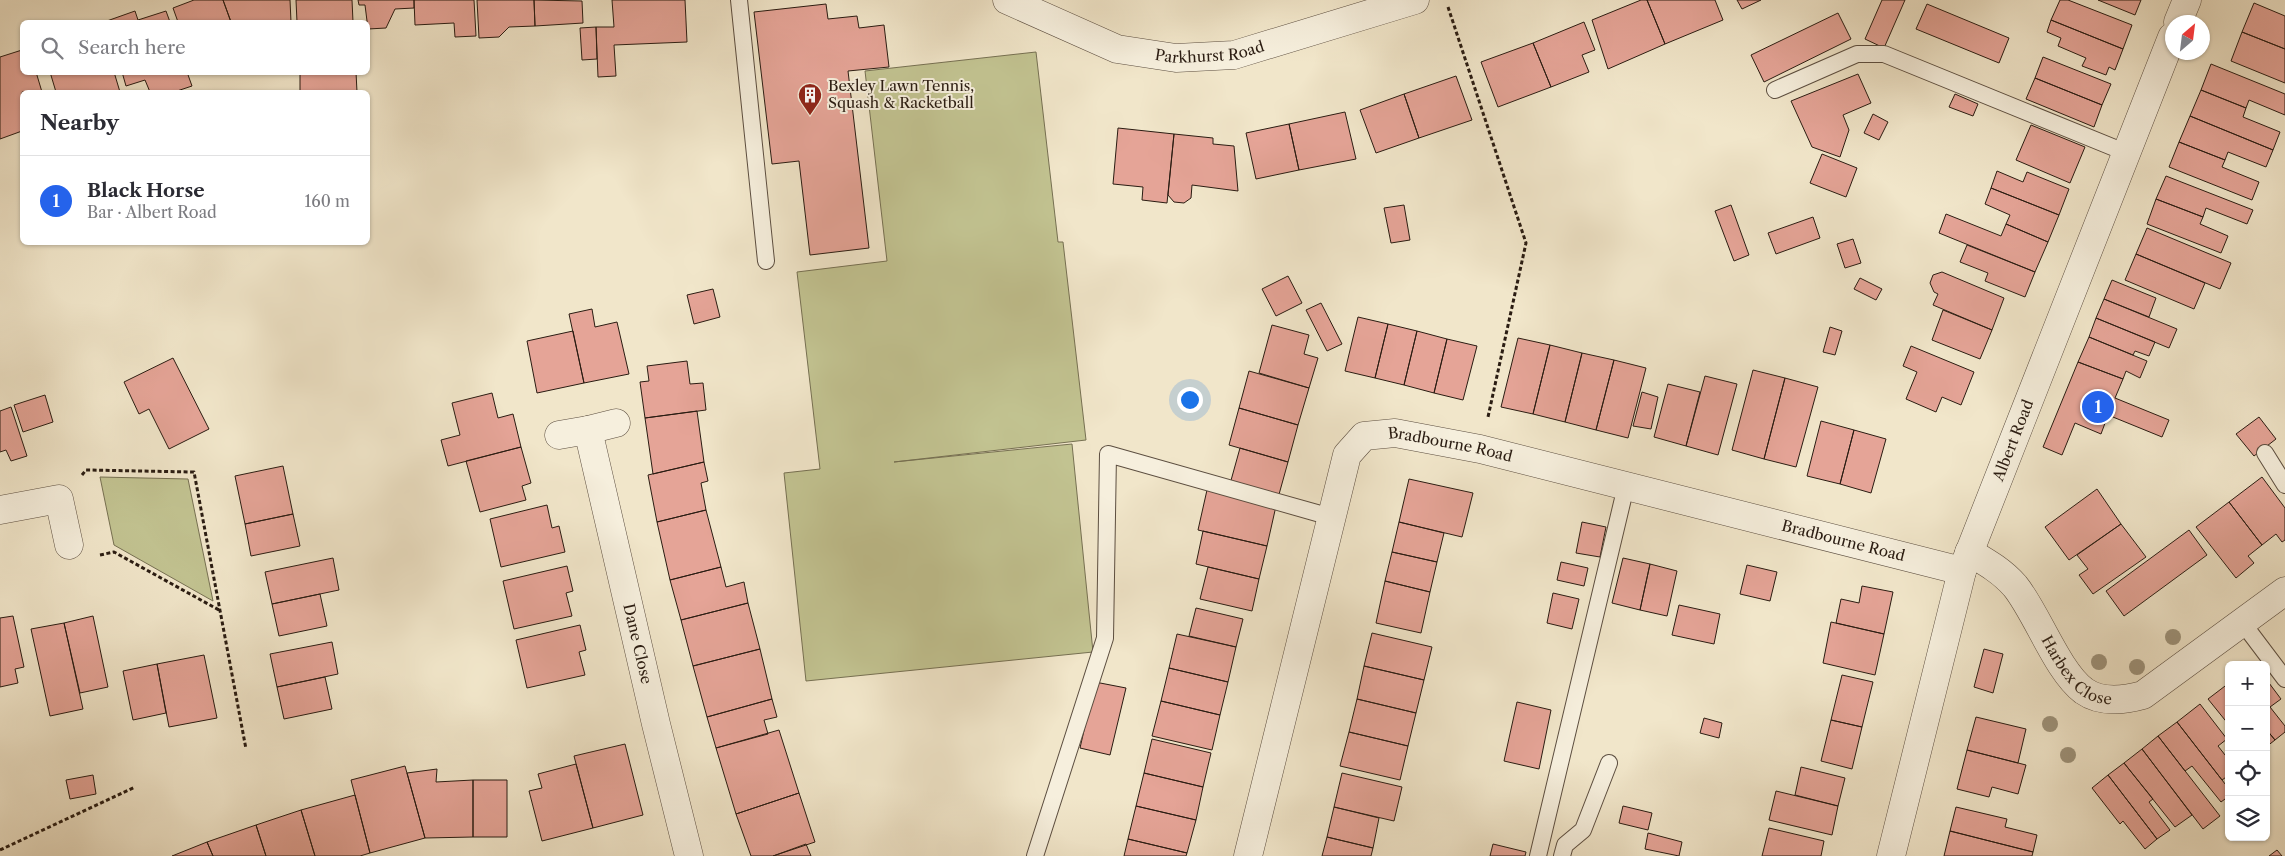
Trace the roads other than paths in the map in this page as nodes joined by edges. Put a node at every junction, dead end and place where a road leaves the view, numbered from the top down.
1 (739, 0) edge
2 (1007, 0) edge
3 (1415, 0) edge
4 (2187, 0) edge
5 (2181, 15) edge
6 (2165, 55) edge
7 (1775, 90) dead end
8 (2126, 153) junction
9 (766, 261) dead end
10 (616, 423) dead end
11 (588, 430) junction
12 (559, 435) dead end
13 (2265, 453) dead end
14 (2285, 485) edge
15 (1626, 486) junction
16 (0, 510) edge
17 (1331, 517) junction
18 (69, 545) road end
19 (1966, 561) junction
20 (2285, 591) edge
21 (2242, 622) junction
22 (2285, 679) edge
23 (1609, 764) dead end
24 (689, 856) edge
25 (1035, 856) edge
26 (1248, 856) edge
27 (1538, 856) edge
28 (1562, 856) edge
29 (1891, 856) edge

1 - 9 lane
2 - 3 street, Parkhurst Road
4 - 5 street
6 - 8 street, Albert Road
7 - 8 lane
8 - 19 street, Albert Road
10 - 11 street
11 - 12 street
11 - 24 street, Dane Close
13 - 14 lane
15 - 17 street, Bradbourne Road
15 - 19 street, Bradbourne Road
15 - 27 lane
16 - 18 street
17 - 25 lane
17 - 26 street, Bradbourne Road
19 - 21 street, Harbex Close
19 - 29 street, Albert Road
20 - 21 street, Harbex Close
21 - 22 lane
23 - 28 lane

